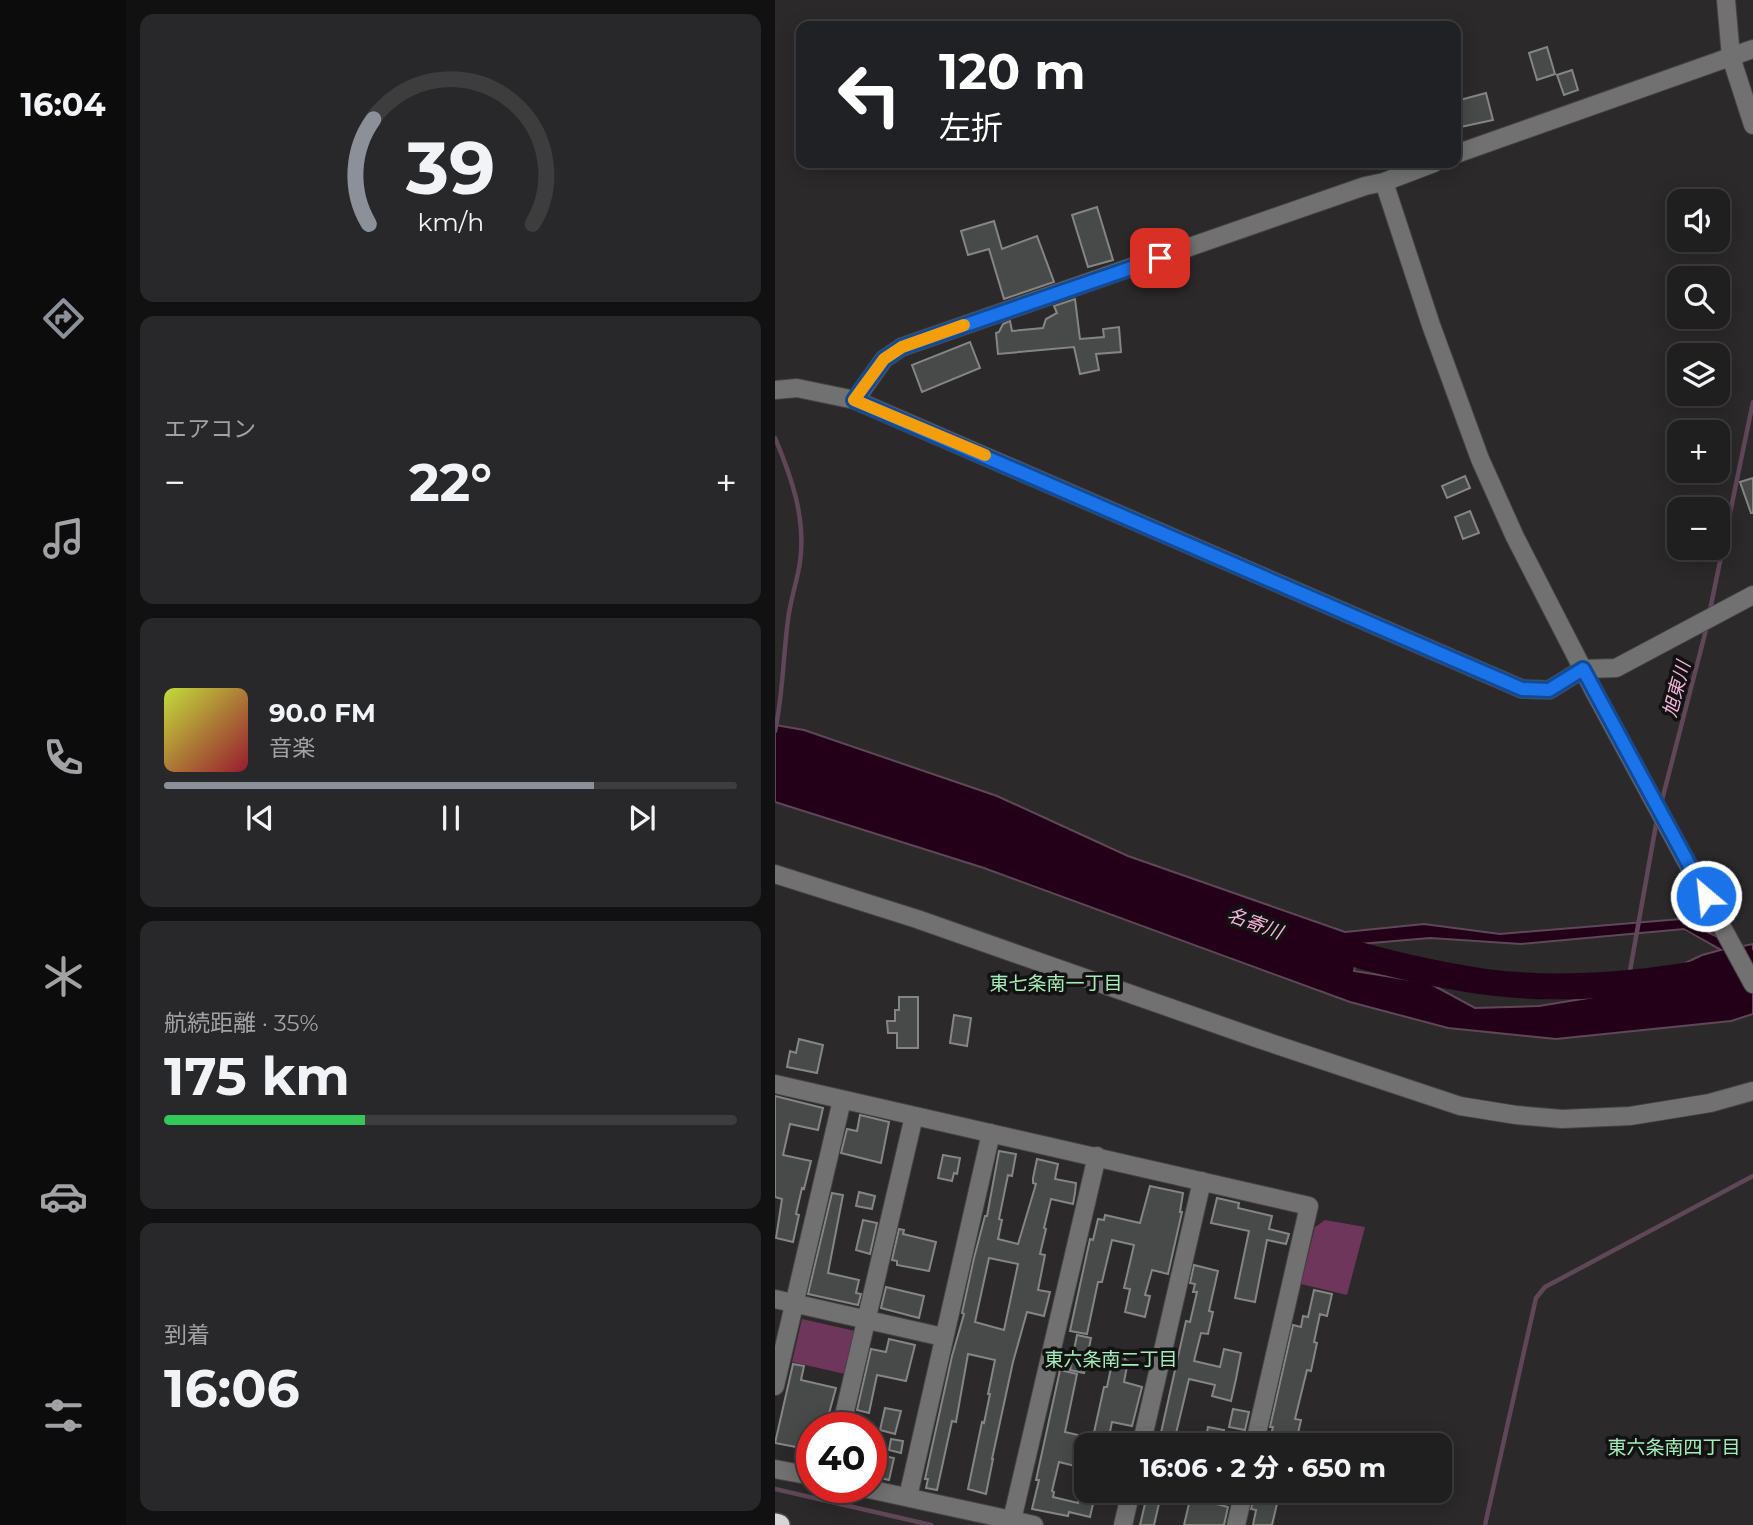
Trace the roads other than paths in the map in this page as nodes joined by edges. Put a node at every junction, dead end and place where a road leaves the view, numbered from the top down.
1 (1726, 0) edge
2 (1753, 49) edge
3 (1731, 57) junction
4 (1753, 125) edge
5 (1461, 152) edge
6 (1421, 168) edge
7 (1385, 182) junction
8 (775, 390) edge
9 (854, 400) junction
10 (1753, 595) edge
11 (1583, 669) junction
12 (775, 874) edge
13 (1753, 984) edge
14 (775, 1084) edge
15 (1753, 1091) edge
16 (842, 1100) junction
17 (914, 1116) junction
18 (991, 1133) junction
19 (1097, 1156) junction
20 (1202, 1181) junction
21 (775, 1300) edge
22 (794, 1304) junction
23 (866, 1320) junction
24 (943, 1337) junction
25 (775, 1387) edge
26 (845, 1412) edge
27 (1144, 1433) edge
28 (1257, 1433) edge
29 (775, 1469) edge
30 (796, 1473) edge
31 (887, 1493) edge
32 (908, 1497) junction
33 (1128, 1503) edge
34 (1241, 1503) edge
35 (1012, 1520) junction
36 (1034, 1525) edge
37 (1123, 1525) edge
38 (1236, 1525) edge

1 - 3 street
2 - 3 street
3 - 4 street
3 - 5 street
6 - 7 street
7 - 9 street
7 - 11 street
8 - 9 street
9 - 11 street
10 - 11 street
11 - 13 street
12 - 15 street
14 - 16 street
16 - 17 street
16 - 22 street
17 - 18 street
17 - 23 street
18 - 19 street
18 - 24 street
19 - 20 street
19 - 35 street
20 - 27 street
20 - 28 street
21 - 22 street
22 - 23 street
22 - 25 street
23 - 24 street
23 - 26 street
24 - 32 street
29 - 30 street
31 - 32 street
32 - 35 street
33 - 37 street
34 - 38 street
35 - 36 street

